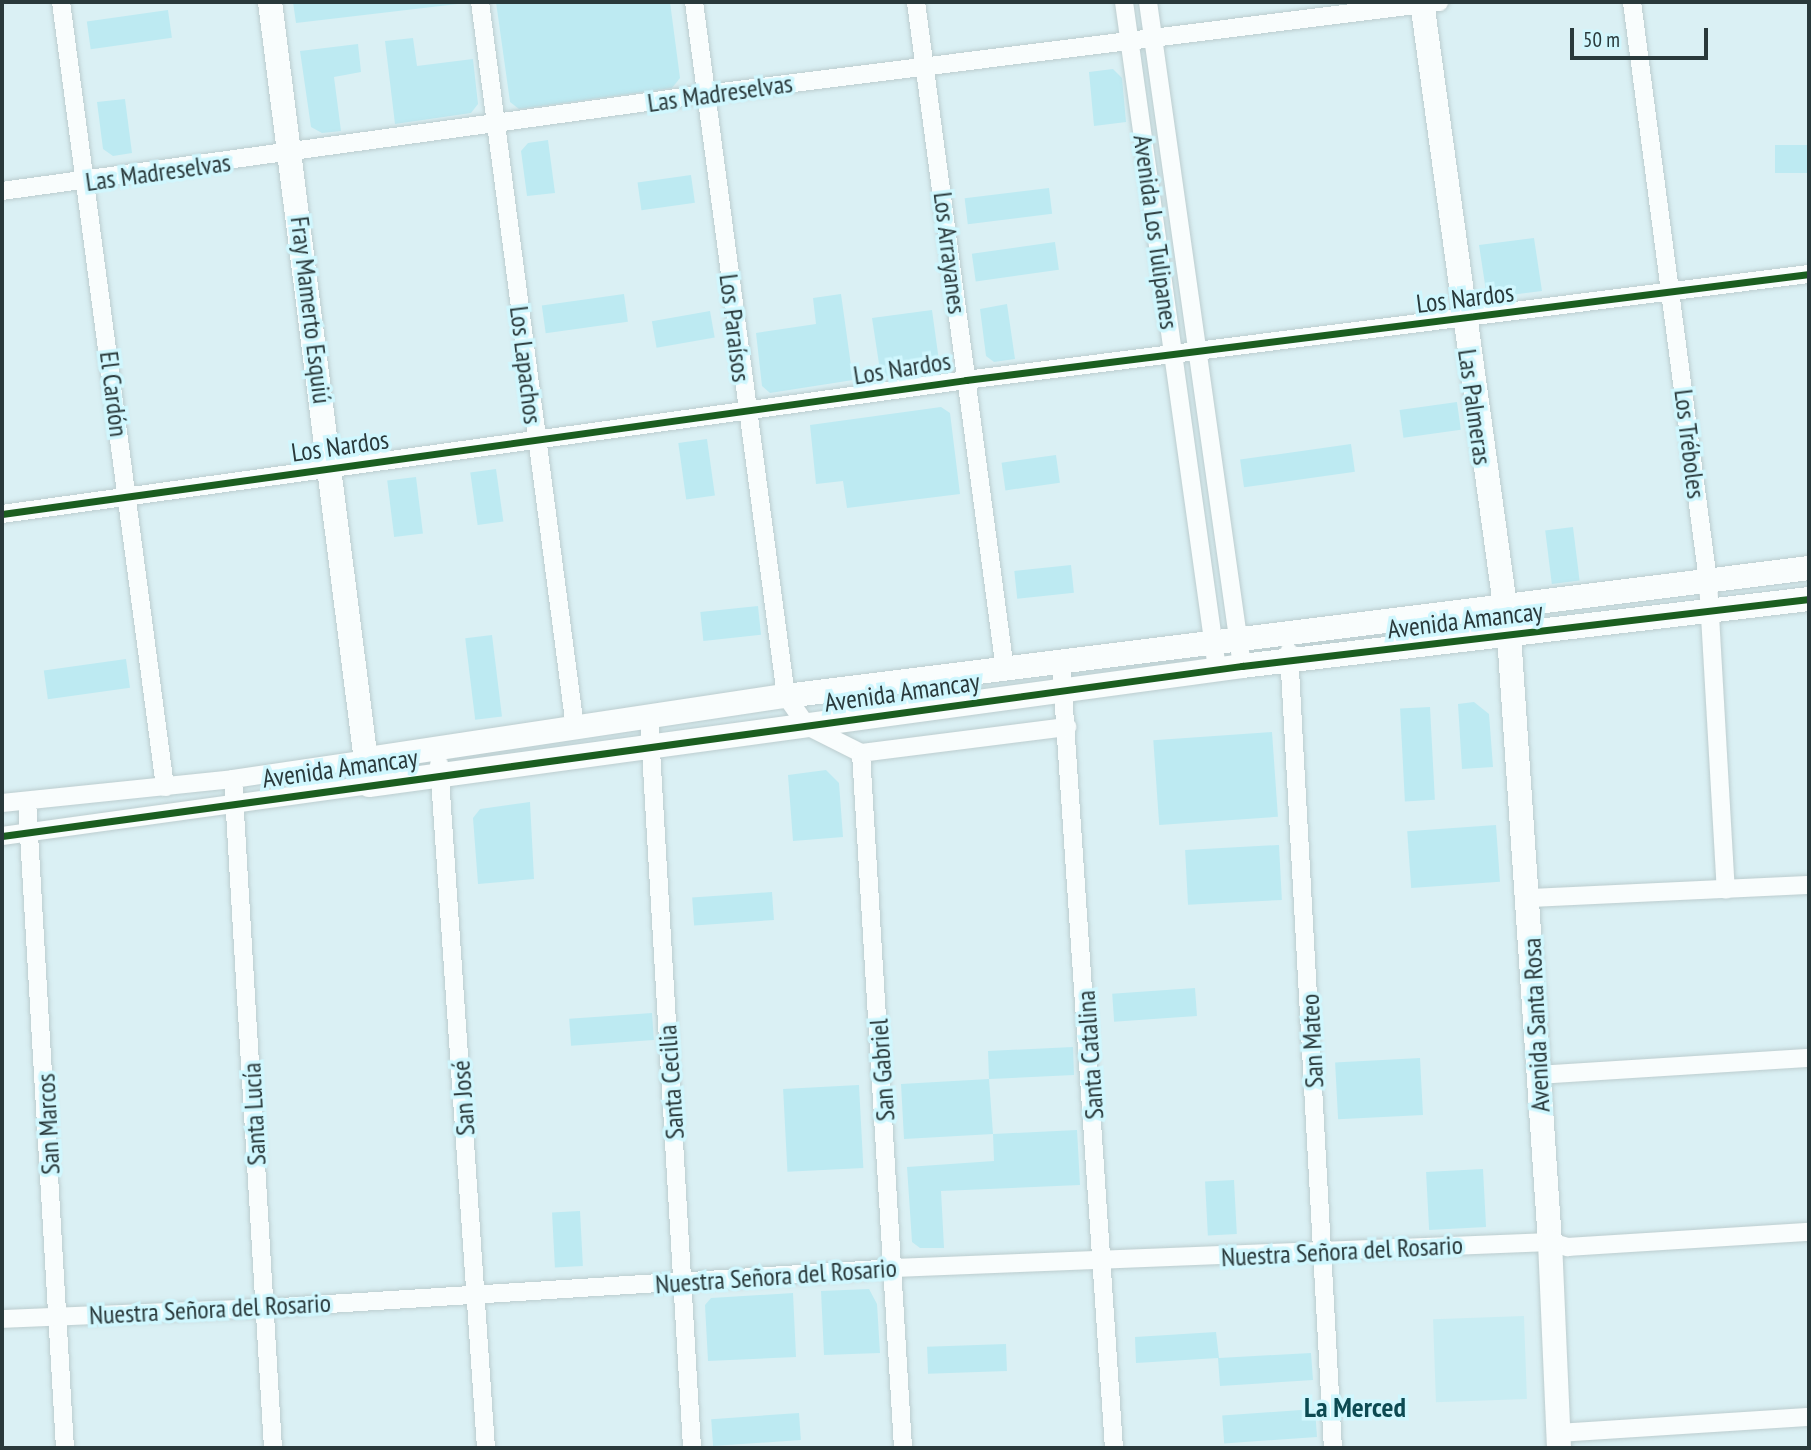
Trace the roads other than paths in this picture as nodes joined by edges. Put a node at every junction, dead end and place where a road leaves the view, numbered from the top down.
1 (61, 2) edge
2 (270, 2) edge
3 (480, 2) edge
4 (694, 2) edge
5 (916, 2) edge
6 (1124, 2) edge
7 (1148, 2) edge
8 (1632, 2) edge
9 (1428, 3) edge
10 (1152, 37) junction
11 (1129, 40) junction
12 (926, 66) junction
13 (706, 94) junction
14 (496, 126) junction
15 (291, 153) junction
16 (86, 182) junction
17 (2, 191) edge
18 (1809, 274) edge
19 (1670, 291) junction
20 (1463, 321) junction
21 (1198, 351) junction
22 (1174, 354) junction
23 (966, 380) junction
24 (746, 414) junction
25 (535, 438) junction
26 (330, 468) junction
27 (127, 498) junction
28 (2, 514) edge
29 (1809, 568) edge
30 (1707, 581) junction
31 (1809, 598) edge
32 (1503, 603) junction
33 (1710, 612) junction
34 (1284, 634) junction
35 (1509, 635) junction
36 (1238, 639) junction
37 (1212, 642) junction
38 (1062, 663) junction
39 (1291, 663) junction
40 (1242, 666) junction
41 (1217, 669) junction
42 (1005, 670) junction
43 (1064, 690) junction
44 (786, 696) junction
45 (649, 717) junction
46 (807, 726) junction
47 (1067, 727) junction
48 (575, 728) junction
49 (435, 748) junction
50 (650, 748) junction
51 (861, 752) junction
52 (367, 758) junction
53 (441, 775) junction
54 (233, 779) junction
55 (369, 785) junction
56 (165, 787) junction
57 (27, 801) junction
58 (2, 803) edge
59 (235, 804) junction
60 (31, 833) junction
61 (2, 836) edge
62 (1809, 885) edge
63 (1726, 889) junction
64 (1529, 898) junction
65 (1809, 1058) edge
66 (1538, 1075) junction
67 (1809, 1232) edge
68 (1550, 1242) junction
69 (1324, 1252) junction
70 (1105, 1262) junction
71 (894, 1268) junction
72 (683, 1281) junction
73 (477, 1295) junction
74 (266, 1308) junction
75 (59, 1316) junction
76 (2, 1319) edge
77 (1809, 1417) edge
78 (1559, 1441) edge
79 (65, 1448) edge
80 (273, 1448) edge
81 (486, 1448) edge
82 (692, 1448) edge
83 (903, 1448) edge
84 (1114, 1448) edge
85 (1334, 1448) edge

1 - 16 street, El Cardón
2 - 15 street, Fray Mamerto Esquiú
3 - 14 street, Los Lapachos
4 - 13 street, Los Paraísos
5 - 12 street, Los Arrayanes
6 - 11 street, Avenida Los Tulipanes
7 - 10 street, Avenida Los Tulipanes
8 - 19 street, Los Tréboles
9 - 10 street, Las Madreselvas
9 - 20 street, Las Palmeras
10 - 11 street, Las Madreselvas
10 - 21 street, Avenida Los Tulipanes
11 - 12 street, Las Madreselvas
11 - 22 street, Avenida Los Tulipanes
12 - 13 street, Las Madreselvas
12 - 23 street, Los Arrayanes
13 - 14 street, Las Madreselvas
13 - 24 street, Los Paraísos
14 - 15 street, Las Madreselvas
14 - 25 street, Los Lapachos
15 - 16 street, Las Madreselvas
15 - 26 street, Fray Mamerto Esquiú
16 - 17 street, Las Madreselvas
16 - 27 street, El Cardón
18 - 19 street, Los Nardos
19 - 20 street, Los Nardos
19 - 30 street, Los Tréboles
20 - 21 street, Los Nardos
20 - 32 street, Las Palmeras
21 - 22 street, Los Nardos
21 - 36 street, Avenida Los Tulipanes
22 - 23 street, Los Nardos
22 - 37 street, Avenida Los Tulipanes
23 - 24 street, Los Nardos
23 - 42 street, Los Arrayanes
24 - 25 street, Los Nardos
24 - 44 street, Los Paraísos
25 - 26 street, Los Nardos
25 - 48 street, Los Lapachos
26 - 27 street, Los Nardos
26 - 52 street, Fray Mamerto Esquiú
27 - 28 street, Los Nardos
27 - 56 street, El Cardón
29 - 30 street, Avenida Amancay
30 - 32 street, Avenida Amancay
30 - 33 street, Los Tréboles
31 - 33 street, Avenida Amancay
32 - 34 street, Avenida Amancay
32 - 35 street, Avenida Santa Rosa
33 - 35 street, Avenida Amancay
33 - 63 street, Los Tréboles
34 - 36 street, Avenida Amancay
34 - 39 street, San Mateo
35 - 39 street, Avenida Amancay
35 - 64 street, Avenida Santa Rosa
36 - 37 street, Avenida Amancay
36 - 40 street, Avenida Los Tulipanes
37 - 38 street, Avenida Amancay
37 - 41 street, Avenida Los Tulipanes
38 - 42 street, Avenida Amancay
38 - 43 street, Santa Catalina
39 - 40 street, Avenida Amancay
39 - 69 street, San Mateo
40 - 41 street, Avenida Amancay
41 - 43 street, Avenida Amancay
42 - 44 street, Avenida Amancay
43 - 46 street, Avenida Amancay
43 - 47 street, Santa Catalina
44 - 45 street, Avenida Amancay
44 - 46 street
45 - 48 street, Avenida Amancay
45 - 50 street, Santa Cecilia
46 - 50 street, Avenida Amancay
46 - 51 street
47 - 51 street
47 - 70 street, Santa Catalina
48 - 49 street, Avenida Amancay
49 - 52 street, Avenida Amancay
49 - 53 street, San José
50 - 53 street, Avenida Amancay
50 - 72 street, Santa Cecilia
51 - 71 street, San Gabriel
52 - 54 street, Avenida Amancay
52 - 55 street, Fray Mamerto Esquiú
53 - 55 street, Avenida Amancay
53 - 73 street, San José
54 - 56 street, Avenida Amancay
54 - 59 street, Santa Lucía
55 - 59 street, Avenida Amancay
56 - 57 street, Avenida Amancay
57 - 58 street, Avenida Amancay
57 - 60 street, San Marcos
59 - 60 street, Avenida Amancay
59 - 74 street, Santa Lucía
60 - 61 street, Avenida Amancay
60 - 75 street, San Marcos
62 - 63 street
63 - 64 street
64 - 66 street, Avenida Santa Rosa
65 - 66 street
66 - 68 street, Avenida Santa Rosa
67 - 68 street, Nuestra Señora del Rosario
68 - 69 street, Nuestra Señora del Rosario
68 - 78 street, Avenida Santa Rosa
69 - 70 street, Nuestra Señora del Rosario
69 - 85 street, San Mateo
70 - 71 street, Nuestra Señora del Rosario
70 - 84 street, Santa Catalina
71 - 72 street, Nuestra Señora del Rosario
71 - 83 street, San Gabriel
72 - 73 street, Nuestra Señora del Rosario
72 - 82 street, Santa Cecilia
73 - 74 street, Nuestra Señora del Rosario
73 - 81 street, San José
74 - 75 street, Nuestra Señora del Rosario
74 - 80 street, Santa Lucía
75 - 76 street, Nuestra Señora del Rosario
75 - 79 street, San Marcos
77 - 78 street

